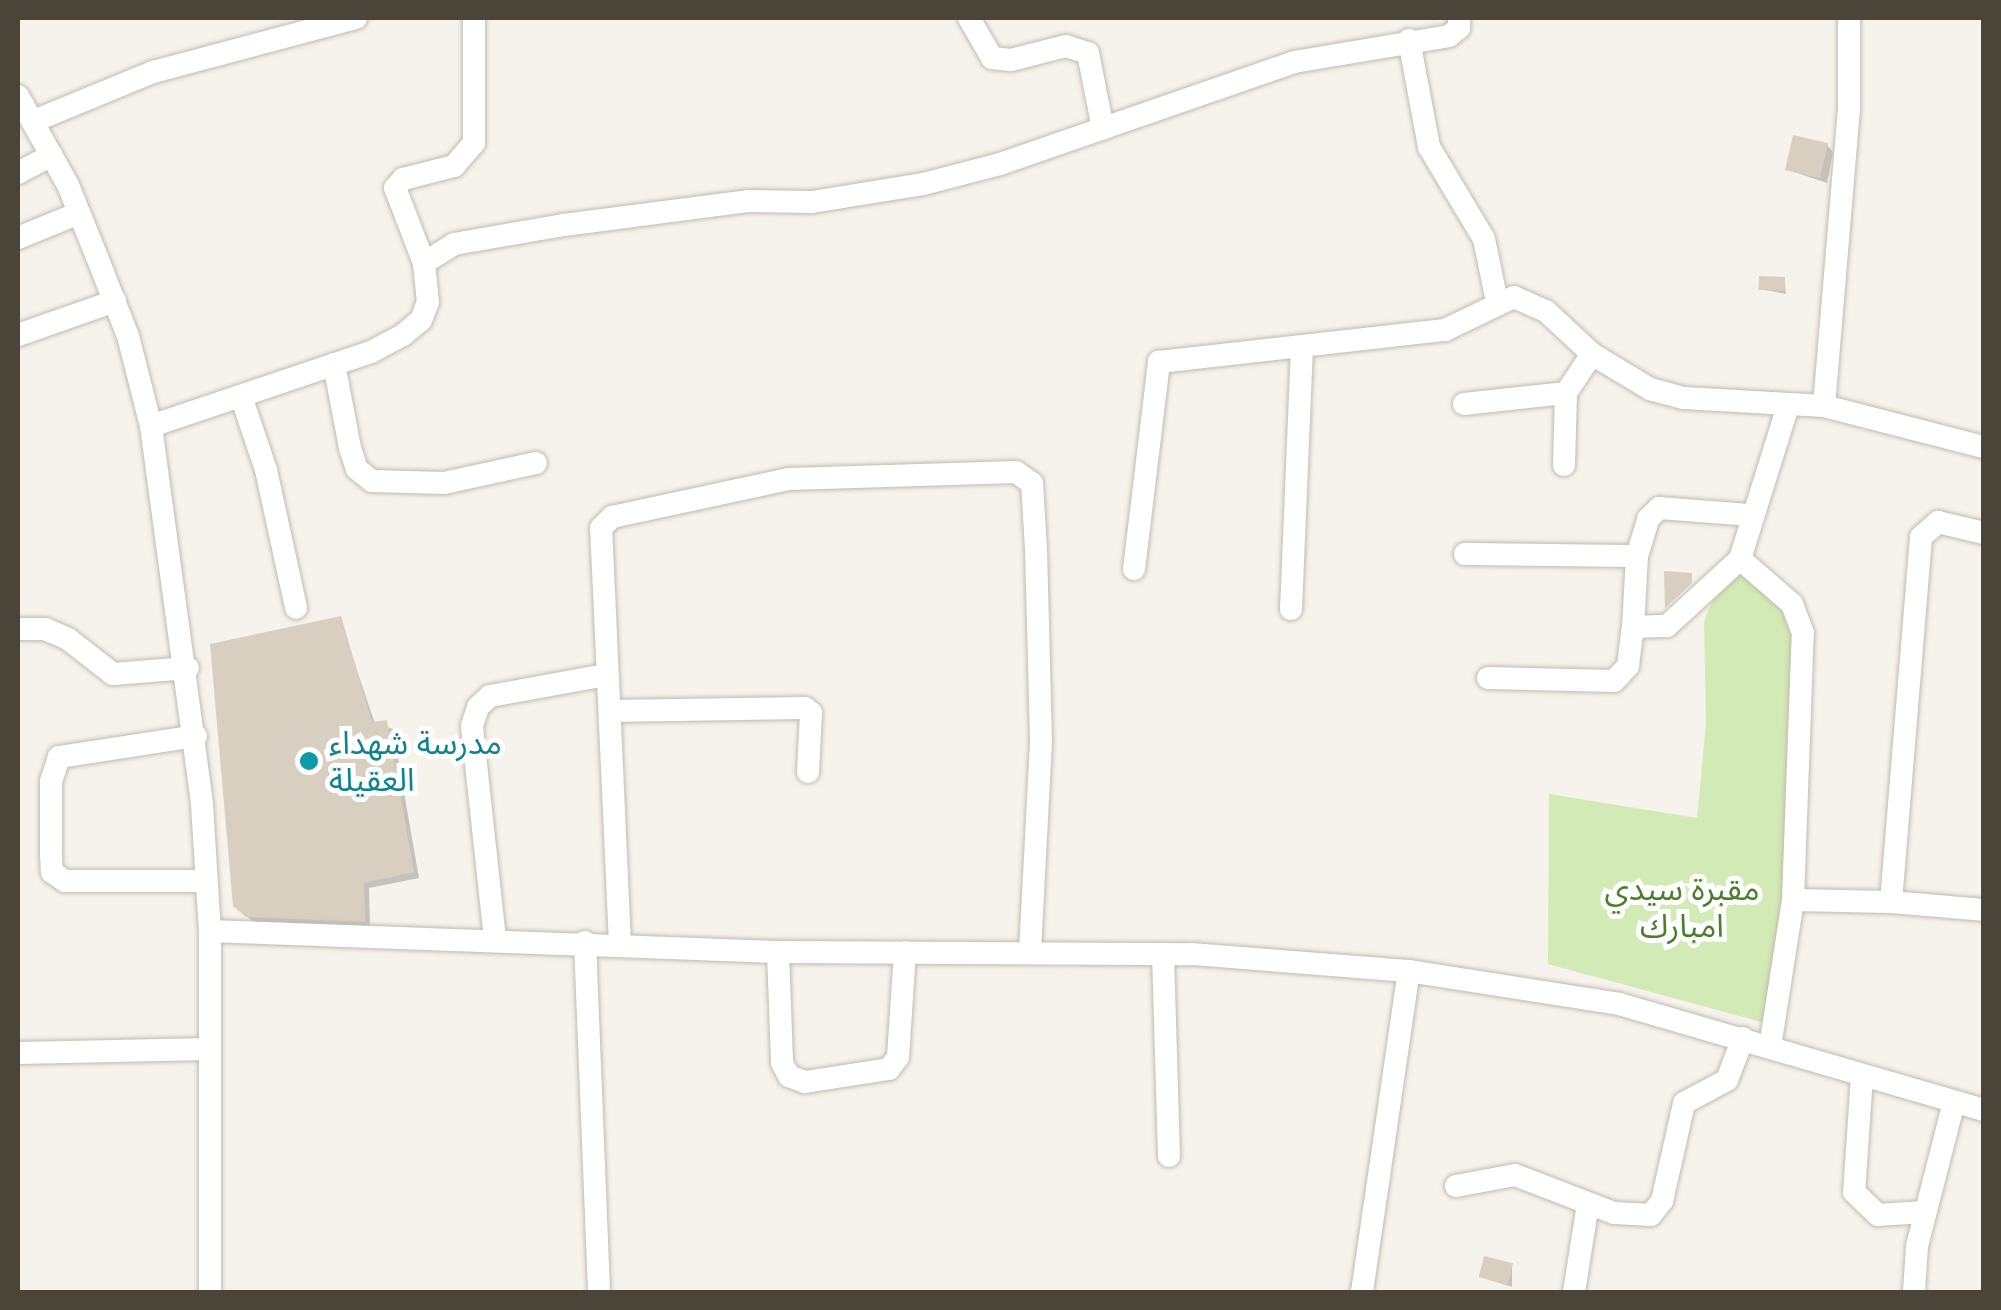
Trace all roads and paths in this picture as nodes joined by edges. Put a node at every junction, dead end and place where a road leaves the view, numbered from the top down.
1 (356, 18) edge
2 (474, 18) edge
3 (969, 18) edge
4 (1460, 18) edge
5 (1849, 18) edge
6 (1409, 40) junction
7 (18, 96) edge
8 (34, 121) junction
9 (1103, 129) junction
10 (52, 155) junction
11 (18, 173) edge
12 (80, 213) junction
13 (18, 238) edge
14 (424, 263) junction
15 (115, 301) junction
16 (1497, 302) junction
17 (18, 335) edge
18 (1302, 349) junction
19 (1592, 354) junction
20 (334, 364) junction
21 (1566, 393) junction
22 (241, 396) junction
23 (1464, 404) dead end
24 (1788, 406) junction
25 (1824, 406) junction
26 (152, 426) junction
27 (1984, 448) edge
28 (536, 463) dead end
29 (1564, 465) dead end
30 (1750, 515) junction
31 (1984, 533) edge
32 (1464, 554) dead end
33 (1637, 556) junction
34 (1740, 560) junction
35 (1134, 568) dead end
36 (296, 608) dead end
37 (1292, 609) dead end
38 (1632, 627) junction
39 (18, 628) edge
40 (188, 668) junction
41 (605, 675) junction
42 (1488, 678) dead end
43 (610, 711) junction
44 (196, 736) junction
45 (808, 772) dead end
46 (204, 881) junction
47 (1793, 900) junction
48 (1892, 902) junction
49 (1984, 910) edge
50 (210, 931) junction
51 (495, 939) junction
52 (585, 942) junction
53 (620, 944) junction
54 (778, 952) junction
55 (905, 952) junction
56 (1030, 952) junction
57 (1163, 954) junction
58 (1409, 971) junction
59 (1743, 1038) junction
60 (1770, 1047) junction
61 (210, 1049) junction
62 (18, 1053) edge
63 (1862, 1076) junction
64 (1954, 1102) junction
65 (1984, 1110) edge
66 (1169, 1156) dead end
67 (1456, 1186) dead end
68 (1588, 1204) junction
69 (1926, 1212) junction
70 (210, 1292) edge
71 (599, 1292) edge
72 (1362, 1292) edge
73 (1574, 1292) edge
74 (1914, 1292) edge

1 - 8 street
2 - 14 street
3 - 9 street
4 - 6 street
5 - 25 street
6 - 9 street
6 - 16 street
7 - 8 street
8 - 10 street
9 - 14 street
10 - 11 street
10 - 12 street
12 - 13 street
12 - 15 street
14 - 20 street
15 - 17 street
15 - 26 street
16 - 18 street
16 - 19 street
18 - 35 street
18 - 37 street
19 - 21 street
19 - 24 street
20 - 22 street
20 - 28 street
21 - 23 street
21 - 29 street
22 - 26 street
22 - 36 street
24 - 25 street
24 - 30 street
25 - 27 street
26 - 40 street
30 - 33 street
30 - 34 street
31 - 48 street
32 - 33 street
33 - 38 street
34 - 38 street
34 - 47 street
38 - 42 street
39 - 40 street
40 - 44 street
41 - 43 street
41 - 51 street
41 - 56 street
43 - 45 street
43 - 53 street
44 - 46 street
44 - 46 street
46 - 50 street
47 - 48 street
47 - 60 street
48 - 49 street
50 - 51 street
50 - 61 street
51 - 52 street
52 - 53 street
52 - 71 street
53 - 54 street
54 - 55 street
54 - 55 street
55 - 56 street
56 - 57 street
57 - 58 street
57 - 66 street
58 - 59 street
58 - 72 street
59 - 60 street
59 - 68 street
60 - 63 street
61 - 62 street
61 - 70 street
63 - 64 street
63 - 69 street
64 - 65 street
64 - 69 street
67 - 68 street
68 - 73 street
69 - 74 street

